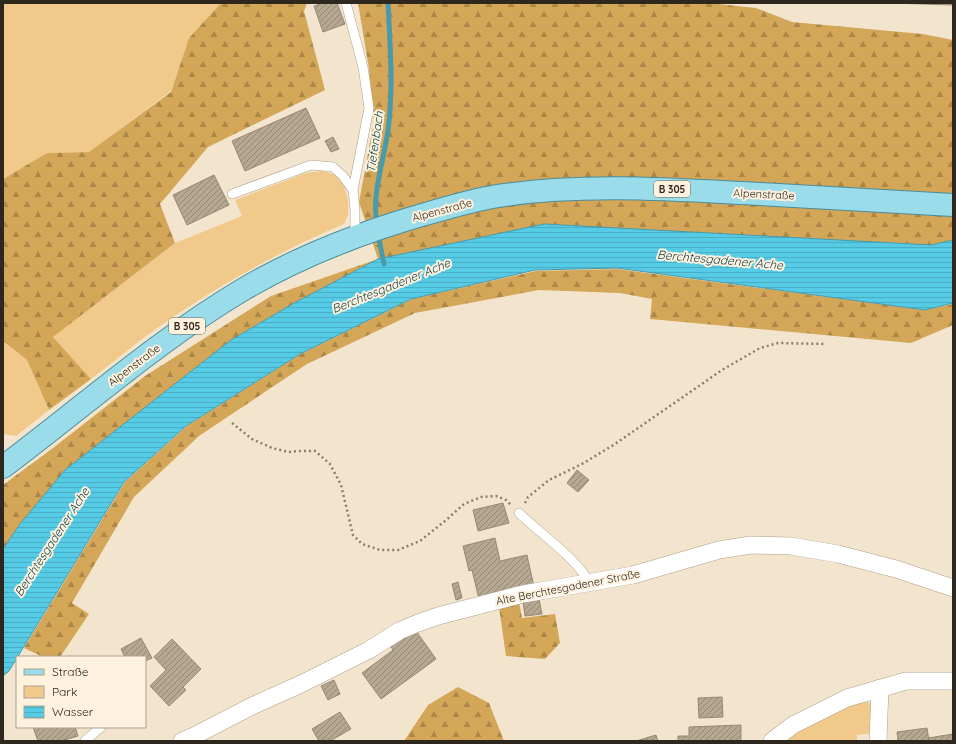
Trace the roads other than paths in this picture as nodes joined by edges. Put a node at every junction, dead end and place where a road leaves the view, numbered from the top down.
1 (346, 3) edge
2 (353, 190) junction
3 (232, 194) dead end
4 (953, 205) edge
5 (358, 235) junction
6 (3, 467) edge
7 (519, 513) road end
8 (588, 582) junction
9 (953, 588) edge
10 (953, 681) edge
11 (880, 688) junction
12 (99, 728) edge
13 (85, 741) edge
14 (182, 741) edge
15 (772, 741) edge
16 (878, 741) edge

1 - 2 lane
2 - 3 lane
2 - 5 lane
4 - 5 main road, Alpenstraße / B 305
5 - 6 main road, Alpenstraße / B 305
7 - 8 lane
8 - 9 street, Alte Berchtesgadener Straße
8 - 14 street, Alte Berchtesgadener Straße
10 - 11 street
11 - 15 street
11 - 16 street
12 - 13 lane

